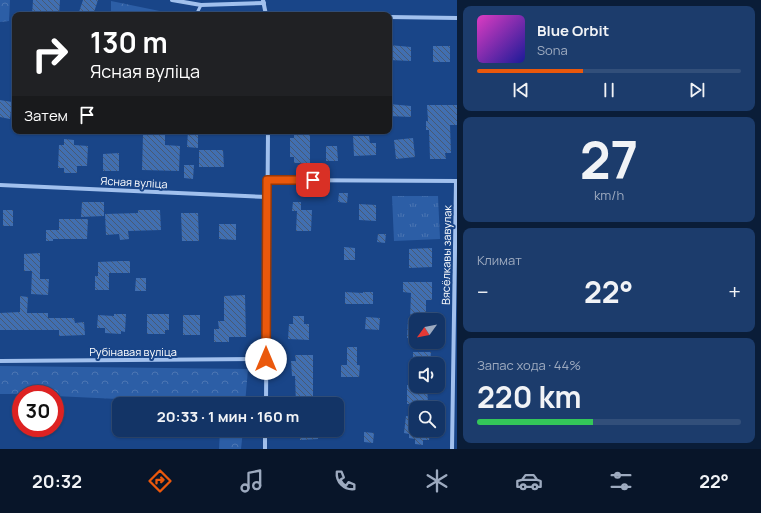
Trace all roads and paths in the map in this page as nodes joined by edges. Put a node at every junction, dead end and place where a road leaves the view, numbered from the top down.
1 (172, 0) edge
2 (263, 1) edge
3 (201, 5) junction
4 (198, 12) edge
5 (265, 12) edge
6 (392, 17) edge
7 (457, 18) edge
8 (268, 134) edge
9 (267, 180) junction
10 (457, 181) edge
11 (0, 185) edge
12 (267, 197) junction
13 (266, 359) junction
14 (0, 361) edge
15 (266, 397) edge
16 (265, 437) edge
17 (265, 449) edge
18 (452, 449) edge

1 - 3 street
2 - 3 street
2 - 5 street
3 - 4 lane
6 - 7 street
8 - 9 street
9 - 10 street
9 - 12 street
10 - 18 street, Вясёлкавы завулак
11 - 12 street, Ясная вуліца
12 - 13 street
13 - 14 street, Рубінавая вуліца
13 - 15 street
16 - 17 street

